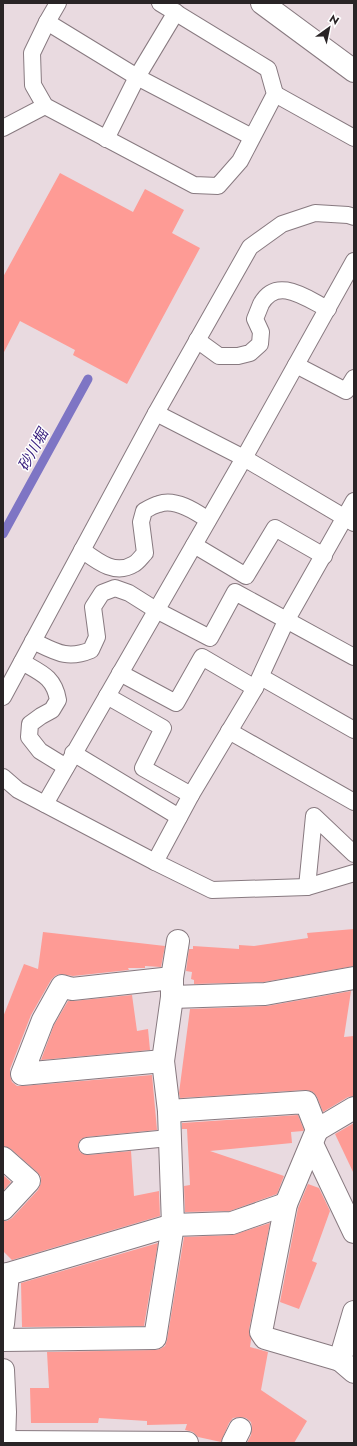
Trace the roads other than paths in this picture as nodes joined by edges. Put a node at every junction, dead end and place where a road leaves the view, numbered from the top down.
1 (58, 3) edge
2 (160, 3) edge
3 (262, 3) edge
4 (176, 12) junction
5 (47, 22) junction
6 (354, 71) edge
7 (137, 77) junction
8 (275, 94) junction
9 (45, 106) junction
10 (3, 128) edge
11 (252, 137) junction
12 (354, 138) edge
13 (106, 139) junction
14 (354, 217) edge
15 (354, 261) edge
16 (328, 309) junction
17 (197, 340) junction
18 (296, 365) junction
19 (354, 378) edge
20 (156, 413) junction
21 (244, 458) junction
22 (354, 501) edge
23 (208, 520) junction
24 (350, 520) edge
25 (194, 545) junction
26 (82, 550) junction
27 (324, 556) junction
28 (156, 610) junction
29 (286, 622) junction
30 (33, 641) junction
31 (354, 657) edge
32 (22, 662) junction
33 (120, 673) junction
34 (258, 683) junction
35 (107, 696) junction
36 (3, 697) edge
37 (354, 730) edge
38 (229, 731) junction
39 (69, 760) junction
40 (3, 777) edge
41 (191, 795) junction
42 (354, 802) edge
43 (45, 804) junction
44 (179, 817) junction
45 (354, 854) edge
46 (155, 862) junction
47 (354, 873) edge
48 (307, 887) junction
49 (178, 941) dead end
50 (354, 978) edge
51 (172, 987) junction
52 (163, 1061) junction
53 (354, 1108) edge
54 (169, 1111) junction
55 (314, 1137) junction
56 (169, 1138) junction
57 (87, 1146) dead end
58 (3, 1158) edge
59 (286, 1204) junction
60 (3, 1209) edge
61 (173, 1226) junction
62 (354, 1232) edge
63 (5, 1271) edge
64 (354, 1312) edge
65 (3, 1324) edge
66 (3, 1340) edge
67 (347, 1366) edge
68 (3, 1370) edge
69 (4, 1437) edge
70 (187, 1443) edge

1 - 5 lane
2 - 4 lane
3 - 6 street
4 - 7 lane
4 - 8 lane
5 - 7 lane
5 - 9 lane
7 - 11 lane
7 - 13 lane
8 - 11 lane
8 - 12 lane
9 - 10 lane
9 - 13 lane
11 - 13 lane
14 - 17 lane
15 - 16 lane
16 - 17 lane
16 - 18 lane
17 - 20 lane
18 - 19 lane
18 - 21 lane
20 - 21 lane
20 - 26 lane
21 - 23 lane
21 - 24 lane
22 - 24 lane
23 - 25 lane
23 - 26 lane
24 - 27 lane
25 - 27 lane
25 - 28 lane
26 - 30 lane
27 - 29 lane
28 - 29 lane
28 - 30 lane
28 - 33 lane
29 - 31 lane
29 - 34 lane
30 - 32 lane
32 - 36 lane
32 - 39 lane
33 - 34 lane
33 - 35 lane
34 - 37 lane
34 - 38 lane
35 - 39 lane
35 - 41 lane
38 - 41 lane
38 - 42 lane
39 - 43 lane
39 - 44 lane
40 - 43 lane
41 - 44 lane
43 - 46 lane
44 - 46 lane
45 - 48 lane
46 - 48 lane
47 - 48 lane
49 - 51 street
50 - 51 street
51 - 52 street
51 - 52 street
52 - 54 street
53 - 55 street
54 - 55 street
54 - 56 street
55 - 59 street
55 - 62 street
56 - 57 lane
56 - 61 street
58 - 60 street
59 - 61 street
59 - 67 street
61 - 63 street
61 - 66 street
63 - 65 street
64 - 67 street
68 - 69 street
69 - 70 street

